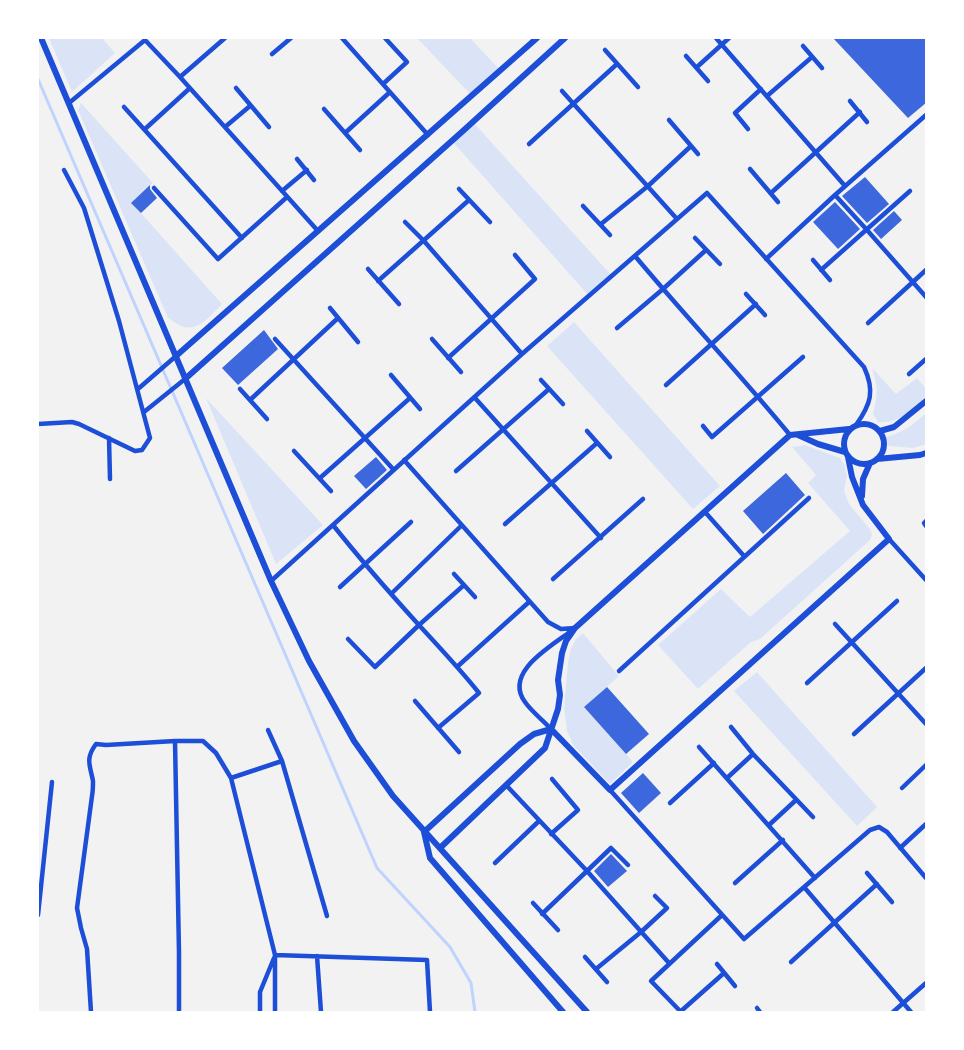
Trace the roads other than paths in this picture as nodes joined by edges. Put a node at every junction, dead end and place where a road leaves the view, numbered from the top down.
1 (41, 38) edge
2 (224, 38) edge
3 (291, 38) edge
4 (342, 38) edge
5 (386, 38) edge
6 (537, 38) edge
7 (565, 38) edge
8 (716, 38) edge
9 (729, 38) edge
10 (722, 44) junction
11 (803, 46) dead end
12 (605, 50) dead end
13 (272, 54) dead end
14 (686, 56) dead end
15 (812, 57) junction
16 (617, 64) junction
17 (697, 67) junction
18 (822, 68) dead end
19 (180, 77) junction
20 (708, 81) dead end
21 (382, 84) junction
22 (638, 87) dead end
23 (190, 88) junction
24 (236, 88) dead end
25 (761, 89) junction
26 (562, 91) dead end
27 (390, 92) junction
28 (767, 96) junction
29 (850, 100) dead end
30 (69, 103) junction
31 (573, 103) junction
32 (124, 106) dead end
33 (250, 106) junction
34 (324, 109) dead end
35 (860, 112) junction
36 (927, 115) edge
37 (669, 120) dead end
38 (867, 122) dead end
39 (269, 127) dead end
40 (225, 128) junction
41 (145, 129) junction
42 (748, 129) dead end
43 (345, 133) junction
44 (428, 135) junction
45 (529, 144) dead end
46 (691, 146) junction
47 (360, 150) dead end
48 (816, 152) junction
49 (698, 154) dead end
50 (297, 159) dead end
51 (750, 169) dead end
52 (64, 170) dead end
53 (307, 170) junction
54 (314, 180) dead end
55 (648, 186) junction
56 (845, 186) junction
57 (154, 188) dead end
58 (459, 189) dead end
59 (282, 191) junction
60 (910, 191) dead end
61 (771, 193) junction
62 (835, 195) junction
63 (287, 197) junction
64 (469, 200) junction
65 (778, 202) dead end
66 (583, 206) dead end
67 (677, 219) junction
68 (405, 222) dead end
69 (490, 222) dead end
70 (601, 224) junction
71 (867, 230) junction
72 (318, 231) junction
73 (610, 235) dead end
74 (242, 238) junction
75 (695, 238) dead end
76 (424, 241) junction
77 (706, 250) junction
78 (514, 255) dead end
79 (635, 256) junction
80 (766, 259) junction
81 (813, 260) dead end
82 (720, 264) dead end
83 (368, 269) dead end
84 (821, 270) junction
85 (927, 270) edge
86 (830, 280) dead end
87 (378, 281) junction
88 (913, 283) junction
89 (663, 290) junction
90 (746, 294) dead end
91 (927, 297) edge
92 (399, 304) dead end
93 (756, 304) junction
94 (330, 308) dead end
95 (765, 315) dead end
96 (338, 318) junction
97 (492, 319) junction
98 (868, 322) dead end
99 (617, 328) dead end
100 (275, 339) dead end
101 (432, 339) dead end
102 (358, 342) dead end
103 (712, 344) junction
104 (522, 354) junction
105 (176, 356) junction
106 (803, 357) dead end
107 (448, 358) junction
108 (927, 359) edge
109 (294, 360) junction
110 (461, 372) dead end
111 (909, 374) dead end
112 (391, 375) dead end
113 (185, 380) junction
114 (541, 380) dead end
115 (666, 385) dead end
116 (138, 389) junction
117 (240, 389) dead end
118 (549, 389) junction
119 (758, 396) junction
120 (410, 398) junction
121 (475, 398) junction
122 (250, 400) junction
123 (927, 401) edge
124 (563, 404) dead end
125 (420, 409) dead end
126 (144, 412) junction
127 (267, 419) dead end
128 (38, 424) edge
129 (703, 426) dead end
130 (853, 427) junction
131 (503, 430) junction
132 (587, 431) dead end
133 (880, 431) junction
134 (790, 435) junction
135 (798, 435) junction
136 (365, 437) junction
137 (110, 438) junction
138 (597, 443) junction
139 (294, 451) dead end
140 (927, 453) edge
141 (847, 454) junction
142 (610, 457) dead end
143 (404, 460) junction
144 (873, 461) junction
145 (393, 469) junction
146 (456, 471) dead end
147 (320, 478) junction
148 (110, 479) dead end
149 (551, 483) junction
150 (332, 492) dead end
151 (809, 498) dead end
152 (643, 499) dead end
153 (863, 505) junction
154 (705, 512) junction
155 (411, 522) dead end
156 (505, 524) dead end
157 (333, 525) junction
158 (461, 526) junction
159 (601, 538) junction
160 (889, 539) junction
161 (744, 556) junction
162 (365, 564) junction
163 (454, 574) dead end
164 (553, 579) dead end
165 (927, 580) edge
166 (271, 581) junction
167 (464, 585) junction
168 (340, 587) dead end
169 (391, 594) junction
170 (475, 597) dead end
171 (897, 601) dead end
172 (529, 602) junction
173 (835, 624) dead end
174 (419, 625) junction
175 (575, 628) junction
176 (348, 639) dead end
177 (851, 642) junction
178 (458, 666) junction
179 (927, 668) edge
180 (619, 671) dead end
181 (807, 683) dead end
182 (898, 693) junction
183 (415, 701) dead end
184 (927, 724) edge
185 (731, 727) dead end
186 (438, 728) junction
187 (551, 729) junction
188 (268, 730) dead end
189 (854, 734) dead end
190 (175, 741) junction
191 (699, 747) dead end
192 (459, 752) dead end
193 (753, 754) junction
194 (282, 761) junction
195 (714, 763) junction
196 (927, 765) edge
197 (231, 778) junction
198 (727, 778) junction
199 (552, 779) dead end
200 (52, 782) dead end
201 (506, 785) junction
202 (902, 788) dead end
203 (610, 790) junction
204 (796, 800) junction
205 (670, 803) dead end
206 (813, 817) dead end
207 (539, 821) junction
208 (927, 824) edge
209 (769, 825) junction
210 (424, 832) junction
211 (551, 834) junction
212 (783, 840) junction
213 (440, 848) junction
214 (900, 848) junction
215 (495, 863) dead end
216 (628, 865) dead end
217 (587, 870) junction
218 (867, 873) dead end
219 (815, 878) junction
220 (927, 878) edge
221 (735, 883) dead end
222 (876, 884) junction
223 (804, 886) junction
224 (655, 896) dead end
225 (892, 902) dead end
226 (533, 903) dead end
227 (542, 914) junction
228 (38, 915) edge
229 (722, 915) junction
230 (327, 916) dead end
231 (833, 922) junction
232 (558, 930) dead end
233 (641, 932) junction
234 (275, 955) junction
235 (317, 956) junction
236 (585, 957) dead end
237 (791, 962) dead end
238 (669, 963) junction
239 (717, 964) dead end
240 (596, 969) junction
241 (724, 973) junction
242 (607, 982) dead end
243 (927, 983) edge
244 (735, 986) dead end
245 (903, 1004) junction
246 (91, 1012) edge
247 (178, 1012) edge
248 (260, 1012) edge
249 (275, 1012) edge
250 (321, 1012) edge
251 (430, 1012) edge
252 (563, 1012) edge
253 (587, 1012) edge
254 (680, 1012) edge
255 (893, 1012) edge
256 (911, 1012) edge

1 - 30 street
2 - 19 street
3 - 13 street
4 - 21 street
5 - 21 street
6 - 44 street
7 - 113 street
8 - 10 street
9 - 10 street
10 - 17 street
10 - 25 street
11 - 15 street
12 - 16 street
14 - 17 street
15 - 18 street
15 - 28 street
16 - 22 street
16 - 31 street
17 - 20 street
19 - 23 street
19 - 30 street
21 - 27 street
23 - 40 street
23 - 41 street
24 - 33 street
25 - 28 street
25 - 42 street
26 - 31 street
27 - 43 street
27 - 44 street
28 - 48 street
29 - 35 street
30 - 105 street
31 - 45 street
31 - 55 street
32 - 41 street
33 - 39 street
33 - 40 street
34 - 43 street
35 - 38 street
35 - 48 street
36 - 56 street
37 - 46 street
40 - 59 street
41 - 74 street
43 - 47 street
44 - 72 street
46 - 49 street
46 - 55 street
48 - 56 street
48 - 61 street
50 - 53 street
51 - 61 street
52 - 116 street
53 - 54 street
53 - 59 street
55 - 67 street
55 - 70 street
56 - 62 street
57 - 74 street
58 - 64 street
59 - 63 street
60 - 71 street
61 - 65 street
62 - 71 street
62 - 80 street
63 - 72 street
63 - 74 street
64 - 69 street
64 - 76 street
66 - 70 street
67 - 79 street
67 - 80 street
68 - 76 street
70 - 73 street
71 - 84 street
71 - 88 street
72 - 105 street
75 - 77 street
76 - 87 street
76 - 97 street
77 - 82 street
77 - 89 street
78 - 97 street
79 - 89 street
79 - 104 street
80 - 130 street
81 - 84 street
83 - 87 street
84 - 86 street
85 - 88 street
87 - 92 street
88 - 91 street
88 - 98 street
89 - 99 street
89 - 103 street
90 - 93 street
93 - 95 street
93 - 103 street
94 - 96 street
96 - 102 street
96 - 109 street
97 - 104 street
97 - 107 street
100 - 109 street
101 - 107 street
103 - 115 street
103 - 119 street
104 - 121 street
105 - 113 street
105 - 116 street
106 - 119 street
107 - 110 street
108 - 111 street
109 - 122 street
109 - 136 street
112 - 120 street
113 - 126 street
113 - 166 street
114 - 118 street
116 - 126 street
117 - 122 street
118 - 124 street
118 - 131 street
119 - 129 street
119 - 134 street
120 - 125 street
120 - 136 street
121 - 131 street
121 - 143 street
122 - 127 street
123 - 133 street
126 - 137 street
128 - 137 street
130 - 133 street
130 - 135 street
130 - 141 street
131 - 146 street
131 - 149 street
132 - 138 street
133 - 144 street
134 - 135 street
134 - 154 street
135 - 141 street
136 - 145 street
136 - 147 street
137 - 148 street
138 - 142 street
138 - 149 street
139 - 147 street
140 - 144 street
141 - 144 street
141 - 153 street
143 - 145 street
143 - 158 street
144 - 153 street
145 - 157 street
147 - 150 street
149 - 156 street
149 - 159 street
151 - 161 street
152 - 159 street
153 - 160 street
154 - 161 street
154 - 175 street
155 - 162 street
157 - 162 street
157 - 166 street
158 - 169 street
158 - 172 street
159 - 164 street
160 - 165 street
160 - 203 street
161 - 180 street
162 - 168 street
162 - 169 street
163 - 167 street
166 - 210 street
167 - 170 street
167 - 174 street
169 - 174 street
171 - 177 street
172 - 175 street
172 - 178 street
173 - 177 street
174 - 176 street
174 - 178 street
175 - 187 street
175 - 187 street
177 - 181 street
177 - 182 street
178 - 186 street
179 - 182 street
182 - 184 street
182 - 189 street
183 - 186 street
185 - 193 street
186 - 192 street
187 - 201 street
187 - 203 street
187 - 210 street
188 - 194 street
190 - 197 street
190 - 246 street
190 - 247 street
191 - 195 street
193 - 198 street
193 - 204 street
194 - 197 street
194 - 230 street
195 - 198 street
195 - 205 street
196 - 202 street
197 - 234 street
198 - 209 street
199 - 211 street
200 - 228 street
201 - 207 street
201 - 213 street
203 - 229 street
204 - 206 street
204 - 209 street
207 - 211 street
207 - 215 street
208 - 214 street
209 - 212 street
210 - 213 street
210 - 252 street
211 - 217 street
212 - 219 street
212 - 221 street
213 - 253 street
214 - 219 street
214 - 220 street
216 - 217 street
217 - 227 street
217 - 233 street
218 - 222 street
219 - 223 street
222 - 225 street
222 - 231 street
223 - 229 street
223 - 231 street
224 - 233 street
226 - 227 street
227 - 232 street
229 - 238 street
231 - 237 street
231 - 245 street
233 - 238 street
233 - 240 street
234 - 235 street
234 - 248 street
234 - 249 street
235 - 250 street
235 - 251 street
236 - 240 street
238 - 254 street
239 - 241 street
240 - 242 street
241 - 244 street
241 - 254 street
243 - 245 street
245 - 255 street
245 - 256 street

